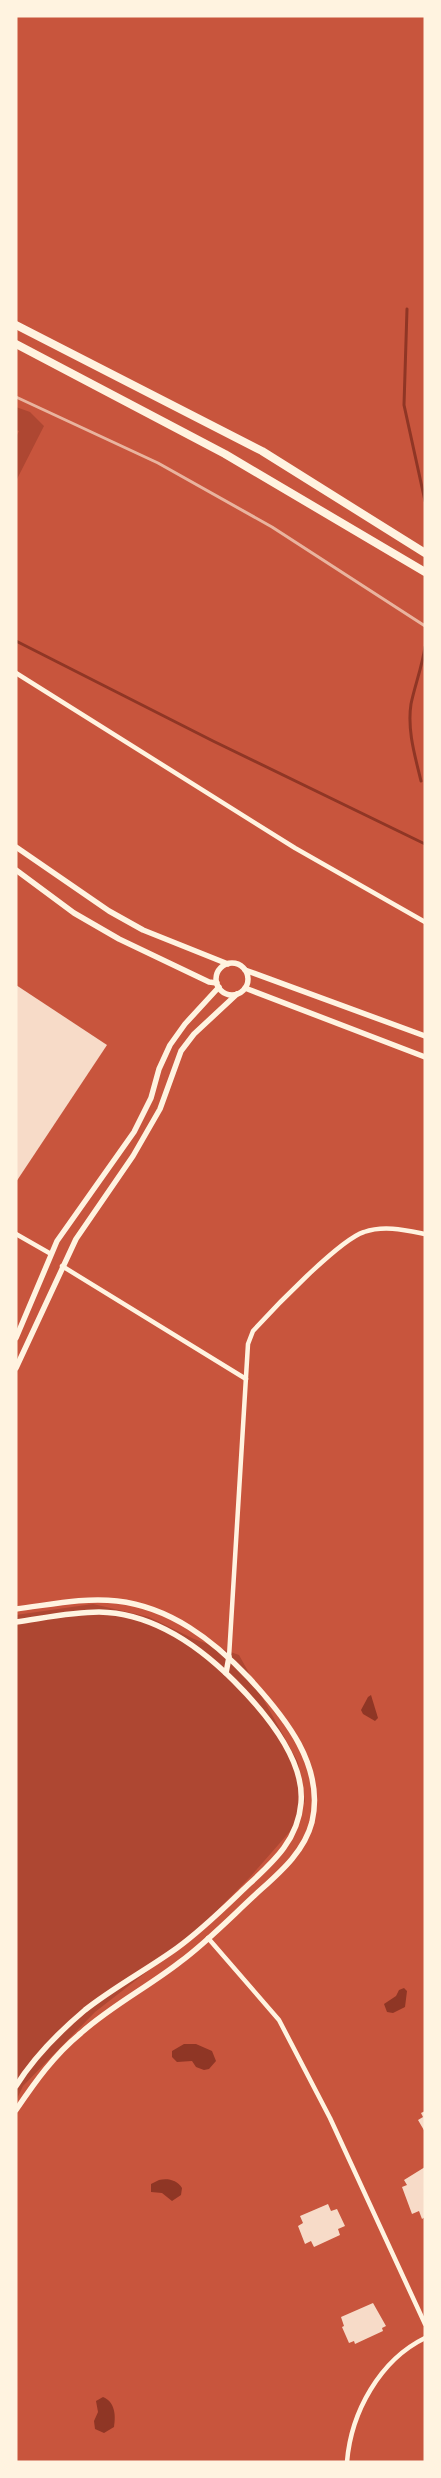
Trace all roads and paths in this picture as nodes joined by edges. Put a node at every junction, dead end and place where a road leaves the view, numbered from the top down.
1 (16, 325) edge
2 (16, 344) edge
3 (425, 553) edge
4 (425, 572) edge
5 (16, 673) edge
6 (16, 848) edge
7 (16, 870) edge
8 (425, 922) edge
9 (228, 964) junction
10 (245, 970) junction
11 (218, 985) junction
12 (245, 988) junction
13 (237, 994) junction
14 (425, 1036) edge
15 (425, 1057) edge
16 (16, 1234) edge
17 (425, 1234) edge
18 (51, 1254) junction
19 (62, 1266) junction
20 (16, 1338) edge
21 (16, 1368) edge
22 (246, 1379) junction
23 (16, 1609) edge
24 (16, 1622) edge
25 (229, 1657) junction
26 (226, 1674) junction
27 (200, 1928) junction
28 (208, 1938) junction
29 (16, 2086) edge
30 (16, 2110) edge
31 (425, 2324) edge
32 (425, 2338) edge
33 (348, 2462) edge

1 - 3 main road
2 - 4 main road
5 - 8 street
6 - 9 street
7 - 11 street
9 - 10 street
9 - 11 street
10 - 12 street
10 - 14 street
11 - 13 street
11 - 18 street
12 - 13 street
12 - 15 street
13 - 19 street
16 - 18 street
17 - 22 street
18 - 20 street
19 - 21 street
19 - 22 street
22 - 25 street
23 - 25 street
24 - 26 street
25 - 26 street
25 - 28 street
26 - 27 street
27 - 28 street
27 - 29 street
28 - 30 street
28 - 31 street
32 - 33 street

